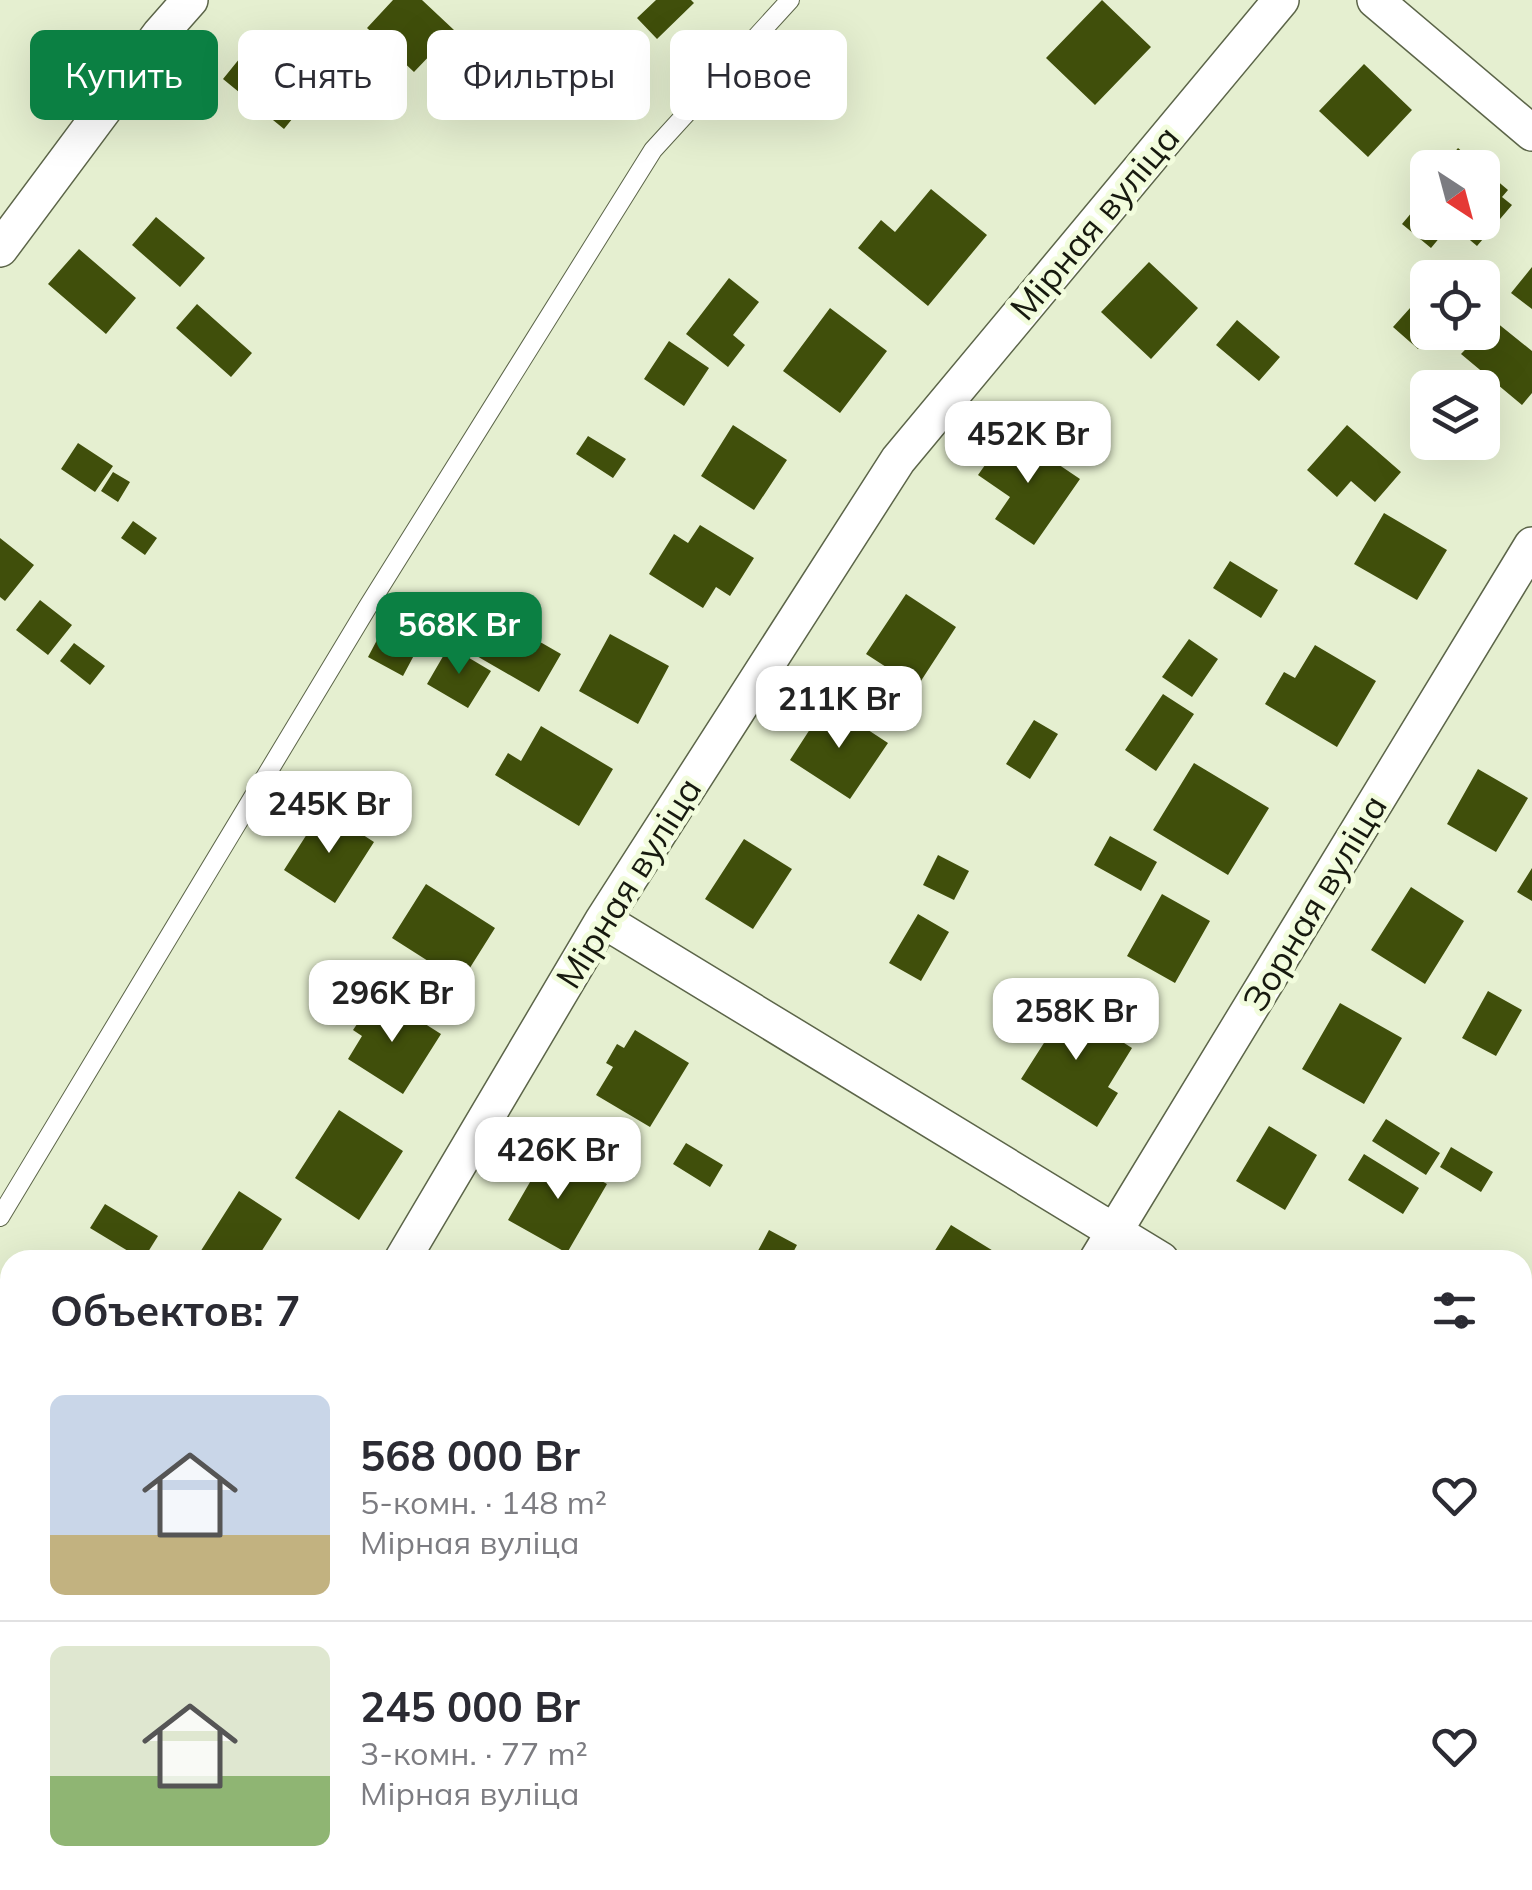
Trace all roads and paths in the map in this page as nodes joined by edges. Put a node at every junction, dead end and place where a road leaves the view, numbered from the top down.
1 (190, 0) edge
2 (790, 0) edge
3 (1280, 0) edge
4 (1375, 0) edge
5 (1532, 133) edge
6 (0, 249) edge
7 (1532, 546) edge
8 (603, 920) junction
9 (0, 1217) edge
10 (1106, 1246) edge
11 (408, 1250) edge

1 - 6 street
2 - 9 lane
3 - 8 street, Мірная вуліца
4 - 5 street
7 - 10 street, Зорная вуліца
8 - 10 street
8 - 11 street, Мірная вуліца

